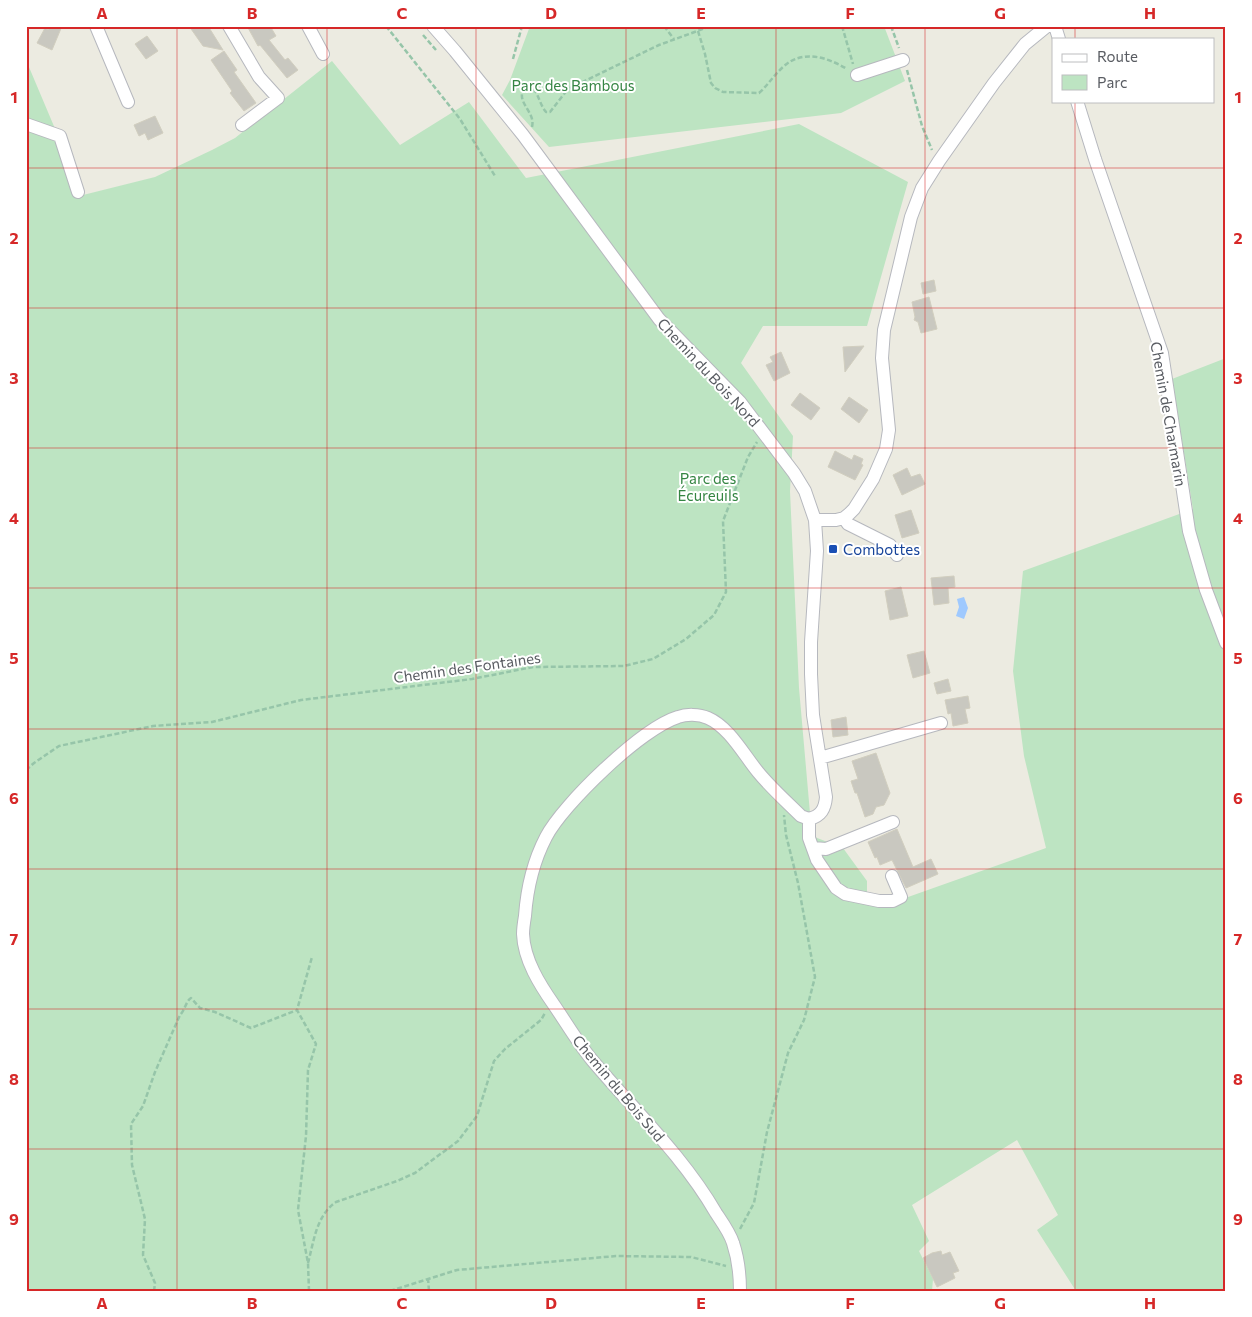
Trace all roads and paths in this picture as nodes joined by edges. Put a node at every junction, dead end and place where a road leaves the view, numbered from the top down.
1 (96, 26) edge
2 (229, 26) edge
3 (308, 26) edge
4 (386, 26) edge
5 (433, 26) edge
6 (522, 26) edge
7 (664, 26) edge
8 (711, 26) edge
9 (842, 26) edge
10 (891, 26) edge
11 (1046, 26) edge
12 (1055, 26) edge
13 (698, 31) junction
14 (1059, 38) edge
15 (674, 39) junction
16 (323, 54) dead end
17 (513, 59) dead end
18 (903, 60) junction
19 (857, 75) junction
20 (128, 102) dead end
21 (1077, 102) edge
22 (26, 124) edge
23 (242, 124) dead end
24 (523, 134) junction
25 (939, 161) junction
26 (495, 176) dead end
27 (78, 192) dead end
28 (765, 434) junction
29 (844, 518) junction
30 (815, 520) junction
31 (897, 555) dead end
32 (1226, 643) edge
33 (941, 723) dead end
34 (820, 758) junction
35 (26, 770) edge
36 (784, 798) junction
37 (805, 817) junction
38 (893, 822) dead end
39 (813, 848) junction
40 (892, 876) dead end
41 (312, 957) dead end
42 (547, 995) junction
43 (297, 1010) junction
44 (733, 1242) junction
45 (308, 1263) junction
46 (739, 1270) junction
47 (428, 1278) junction
48 (154, 1291) edge
49 (309, 1291) edge
50 (390, 1291) edge
51 (429, 1291) edge
52 (740, 1291) edge

1 - 20 street
2 - 23 street
3 - 16 street
4 - 26 path
5 - 24 street, Chemin du Bois Nord
6 - 17 path
7 - 15 path
8 - 13 path
9 - 19 path
10 - 18 path
11 - 25 street
12 - 14 street
13 - 15 path
13 - 19 path
15 - 24 path
18 - 19 street
18 - 25 path
21 - 32 street, Chemin de Charmarin
22 - 27 street
24 - 28 street, Chemin du Bois Nord
25 - 29 street
28 - 30 street, Chemin du Bois Nord
28 - 35 path, Chemin des Fontaines
29 - 30 street
29 - 31 street
30 - 34 street, Chemin du Bois Nord
33 - 34 street
34 - 37 street, Chemin du Bois Nord
36 - 37 street, Chemin du Bois Sud
36 - 42 street, Chemin du Bois Sud
36 - 44 path
37 - 39 street
38 - 39 street
39 - 40 street
41 - 43 path
42 - 44 street, Chemin du Bois Sud
42 - 45 path
43 - 45 path
43 - 48 path
44 - 46 street, Chemin du Bois Sud
45 - 49 path
46 - 47 path
46 - 52 street, Chemin du Bois Sud
47 - 50 path
47 - 51 path

